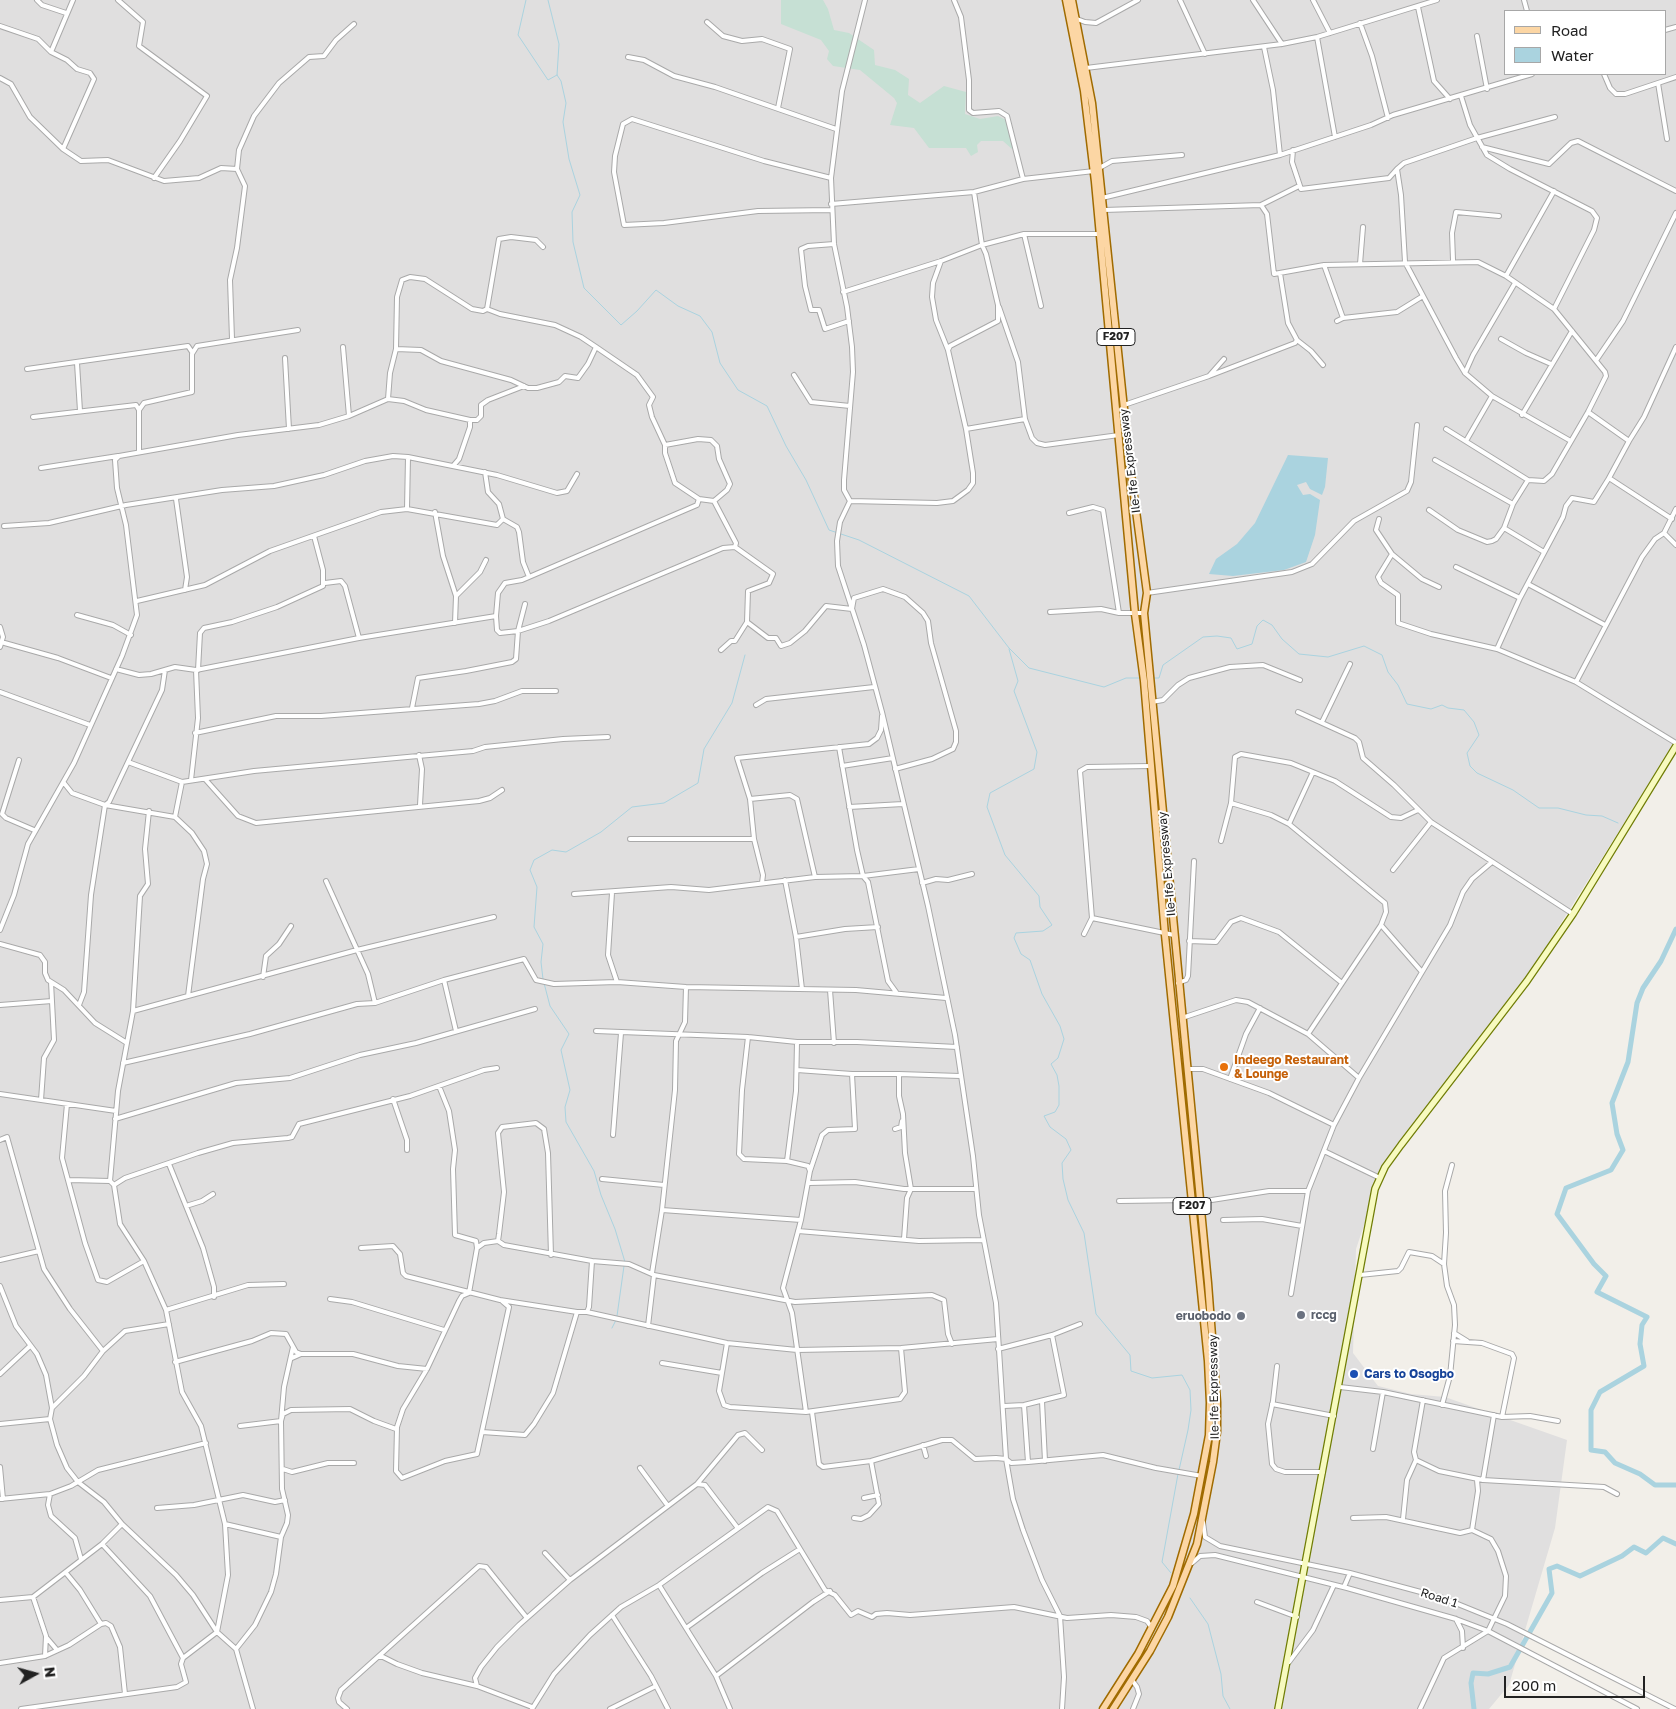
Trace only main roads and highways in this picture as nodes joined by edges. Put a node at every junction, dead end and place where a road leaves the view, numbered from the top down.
1 (1066, 0) edge
2 (1072, 0) edge
3 (1077, 36) junction
4 (1096, 170) junction
5 (1127, 443) junction
6 (1119, 444) junction
7 (1122, 466) junction
8 (1130, 466) junction
9 (1146, 629) junction
10 (1138, 630) junction
11 (1146, 678) junction
12 (1676, 744) edge
13 (1191, 1112) junction
14 (1183, 1114) junction
15 (1103, 1709) edge
16 (1112, 1709) edge
17 (1278, 1709) edge

1 - 3 main road, Ile-Ife Expressway / F207
2 - 3 main road, Ile-Ife Expressway / F207
3 - 4 main road, Ile-Ife Expressway / F207
3 - 4 main road, Ile-Ife Expressway / F207
4 - 5 main road, Ile-Ife Expressway / F207
4 - 6 main road, Ile-Ife Expressway / F207
5 - 6 main road
5 - 8 main road, Ile-Ife Expressway / F207
6 - 7 main road, Ile-Ife Expressway / F207
7 - 8 main road
7 - 10 main road, Ile-Ife Expressway / F207
8 - 9 main road, Ile-Ife Expressway / F207
9 - 10 main road
9 - 11 main road, Ile-Ife Expressway / F207
10 - 11 main road, Ile-Ife Expressway / F207
11 - 13 main road, Ile-Ife Expressway / F207
11 - 14 main road, Ile-Ife Expressway / F207
12 - 17 main road
13 - 14 main road
13 - 16 main road, Ile-Ife Expressway / F207
14 - 15 main road, Ile-Ife Expressway / F207

